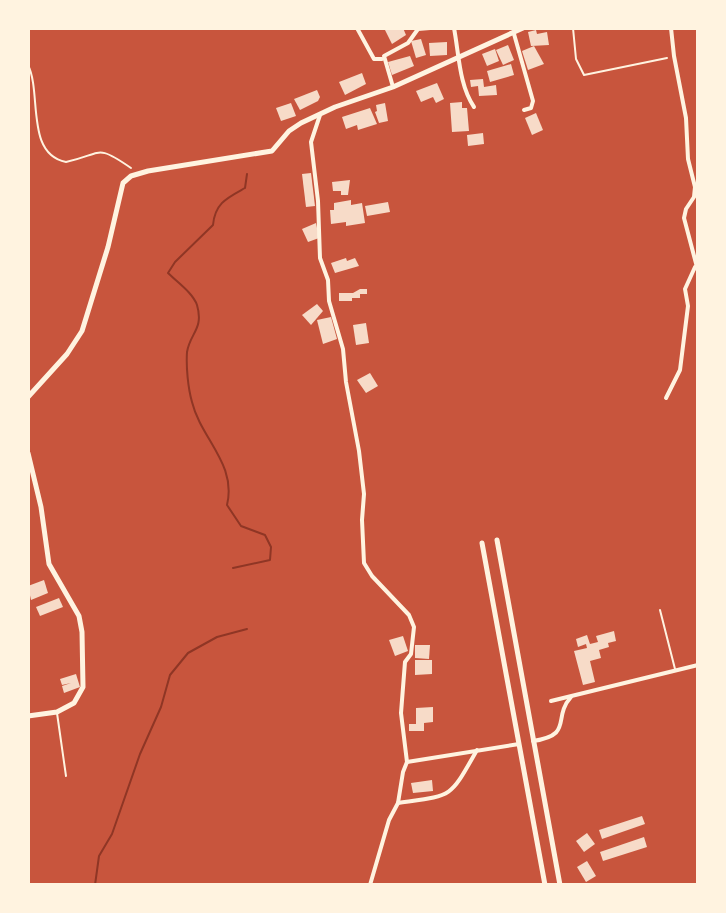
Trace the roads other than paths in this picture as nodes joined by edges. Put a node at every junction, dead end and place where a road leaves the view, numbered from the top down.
1 (357, 28) edge
2 (430, 28) edge
3 (454, 28) edge
4 (523, 28) edge
5 (671, 28) edge
6 (514, 34) junction
7 (459, 58) junction
8 (382, 59) junction
9 (393, 87) junction
10 (474, 107) dead end
11 (524, 110) dead end
12 (321, 113) junction
13 (696, 269) edge
14 (28, 397) edge
15 (666, 398) dead end
16 (28, 453) edge
17 (497, 540) dead end
18 (482, 543) dead end
19 (660, 610) dead end
20 (517, 649) junction
21 (502, 652) junction
22 (698, 665) edge
23 (675, 670) junction
24 (573, 695) junction
25 (551, 701) dead end
26 (57, 712) junction
27 (28, 716) edge
28 (533, 741) junction
29 (519, 744) junction
30 (477, 750) junction
31 (407, 762) junction
32 (66, 776) dead end
33 (544, 799) junction
34 (530, 801) junction
35 (398, 803) junction
36 (370, 885) edge
37 (545, 885) edge
38 (560, 885) edge

1 - 8 street
2 - 8 street
3 - 7 street
4 - 6 street
5 - 13 street
6 - 7 street
6 - 11 street
7 - 9 street
7 - 10 street
8 - 9 street
9 - 12 street
12 - 14 street
12 - 31 street
13 - 15 street
16 - 26 street
17 - 20 street
18 - 21 street
19 - 23 lane
20 - 21 street
20 - 28 street
21 - 29 street
22 - 23 street
23 - 24 street
24 - 25 street
24 - 28 street
26 - 27 street
26 - 32 lane
28 - 33 street
29 - 30 street
29 - 34 street
30 - 31 street
30 - 35 street
31 - 35 street
33 - 34 street
33 - 38 street
34 - 37 street
35 - 36 street

